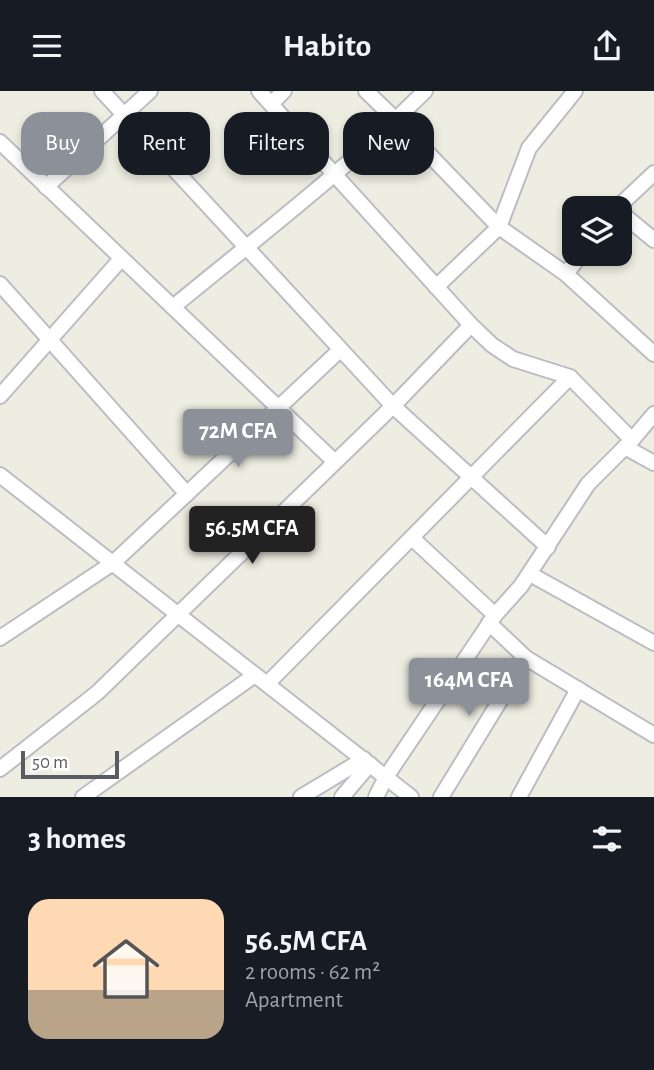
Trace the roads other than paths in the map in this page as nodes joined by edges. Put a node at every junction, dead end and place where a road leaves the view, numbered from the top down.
1 (102, 91) edge
2 (150, 91) edge
3 (259, 91) edge
4 (285, 91) edge
5 (366, 91) edge
6 (425, 91) edge
7 (576, 91) edge
8 (271, 104) junction
9 (121, 112) edge
10 (127, 112) edge
11 (388, 112) edge
12 (405, 112) edge
13 (118, 121) edge
14 (0, 142) edge
15 (434, 159) edge
16 (343, 166) edge
17 (654, 173) edge
18 (334, 174) junction
19 (179, 175) edge
20 (46, 187) junction
21 (632, 196) edge
22 (632, 222) edge
23 (499, 227) junction
24 (654, 240) edge
25 (246, 247) junction
26 (121, 259) junction
27 (572, 266) edge
28 (566, 274) junction
29 (0, 283) edge
30 (436, 287) junction
31 (173, 307) junction
32 (471, 325) junction
33 (51, 340) junction
34 (340, 350) junction
35 (654, 354) edge
36 (570, 377) junction
37 (0, 396) edge
38 (393, 406) junction
39 (279, 408) junction
40 (654, 414) edge
41 (629, 444) junction
42 (334, 461) junction
43 (654, 463) edge
44 (0, 475) edge
45 (473, 477) junction
46 (187, 494) junction
47 (412, 538) junction
48 (548, 547) junction
49 (113, 563) junction
50 (530, 574) junction
51 (178, 614) junction
52 (492, 619) junction
53 (0, 638) edge
54 (654, 643) edge
55 (526, 657) junction
56 (261, 679) junction
57 (578, 689) junction
58 (654, 736) edge
59 (367, 762) junction
60 (0, 769) edge
61 (386, 777) junction
62 (83, 797) edge
63 (301, 797) edge
64 (342, 797) edge
65 (376, 797) edge
66 (411, 797) edge
67 (441, 797) edge
68 (519, 797) edge

1 - 9 street
2 - 10 street
3 - 8 street
4 - 8 street
5 - 11 street
6 - 12 street
7 - 23 street
8 - 18 street
13 - 20 street
14 - 20 street
15 - 23 street
16 - 18 street
17 - 21 street
18 - 25 street
18 - 30 street
19 - 25 street
20 - 26 street
22 - 24 street
23 - 28 street
23 - 30 street
25 - 31 street
25 - 34 street
26 - 31 street
26 - 33 street
27 - 28 street
28 - 35 street
29 - 33 street
30 - 32 street
31 - 39 street
32 - 36 street
32 - 38 street
33 - 37 street
33 - 46 street
34 - 38 street
34 - 39 street
36 - 41 street
36 - 45 street
38 - 42 street
38 - 45 street
39 - 42 street
39 - 46 street
40 - 41 street
41 - 43 street
41 - 48 street
42 - 51 street
44 - 49 street
45 - 47 street
45 - 48 street
46 - 49 street
47 - 52 street
47 - 56 street
48 - 50 street
49 - 51 street
49 - 53 street
50 - 52 street
50 - 54 street
51 - 56 street
51 - 60 street
52 - 55 street
52 - 61 street
55 - 57 street
55 - 67 street
56 - 59 street
56 - 62 street
57 - 58 street
57 - 68 street
59 - 61 street
59 - 63 street
59 - 64 street
61 - 65 street
61 - 66 street

